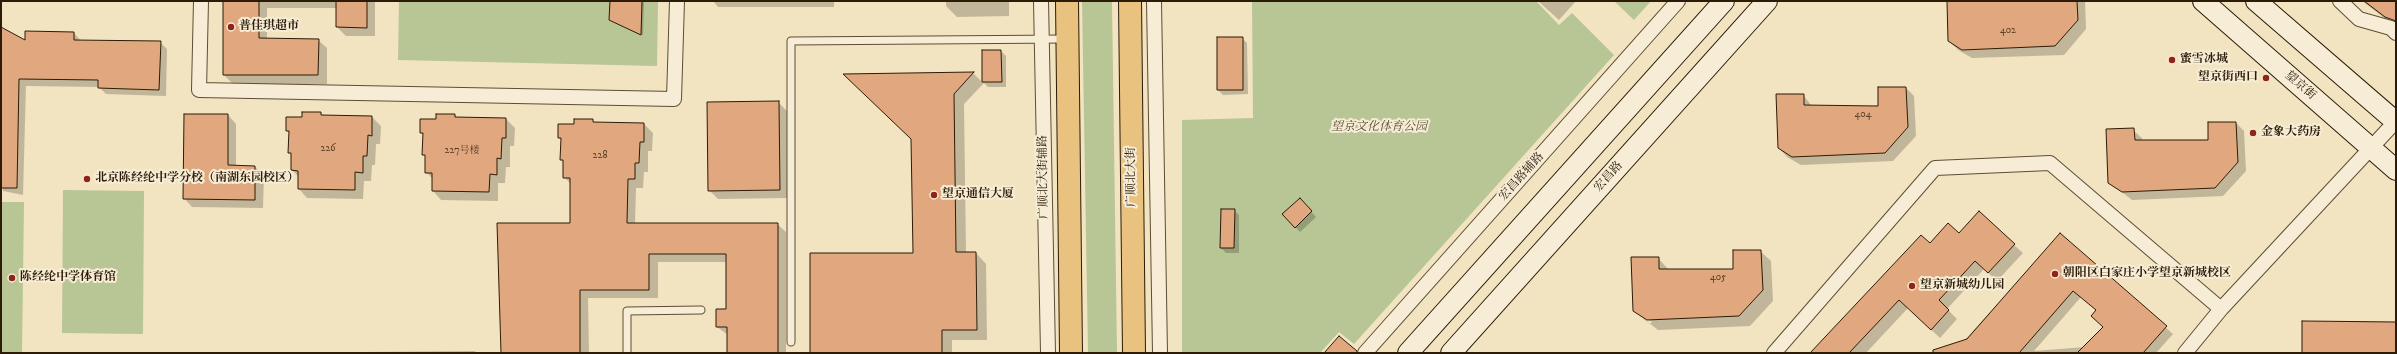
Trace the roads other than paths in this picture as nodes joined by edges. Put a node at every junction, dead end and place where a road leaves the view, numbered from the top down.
1 (200, 1) edge
2 (677, 1) edge
3 (1041, 1) edge
4 (1067, 1) edge
5 (1130, 1) edge
6 (1154, 1) edge
7 (1678, 1) edge
8 (1724, 1) edge
9 (1767, 1) edge
10 (2204, 1) edge
11 (2256, 1) edge
12 (2340, 1) edge
13 (2396, 33) edge
14 (1041, 39) junction
15 (1068, 39) junction
16 (2396, 122) edge
17 (2372, 149) junction
18 (2396, 170) edge
19 (2221, 309) junction
20 (701, 310) dead end
21 (791, 342) dead end
22 (627, 353) edge
23 (1048, 353) edge
24 (1071, 353) edge
25 (1134, 353) edge
26 (1160, 353) edge
27 (1365, 353) edge
28 (1408, 353) edge
29 (1451, 353) edge
30 (1774, 353) edge
31 (2185, 353) edge

1 - 2 street
3 - 14 street, 广顺北大街辅路
4 - 15 main road
5 - 25 main road, 广顺北大街
6 - 26 street
7 - 27 street, 宏昌路辅路
8 - 28 main road
9 - 29 main road, 宏昌路
10 - 17 main road, 望京街
11 - 16 main road
12 - 13 street
14 - 15 lane
14 - 21 lane
14 - 23 street, 广顺北大街辅路
15 - 24 main road
16 - 17 street
17 - 18 main road, 望京街
17 - 19 street
19 - 30 street
19 - 31 street
20 - 22 lane

